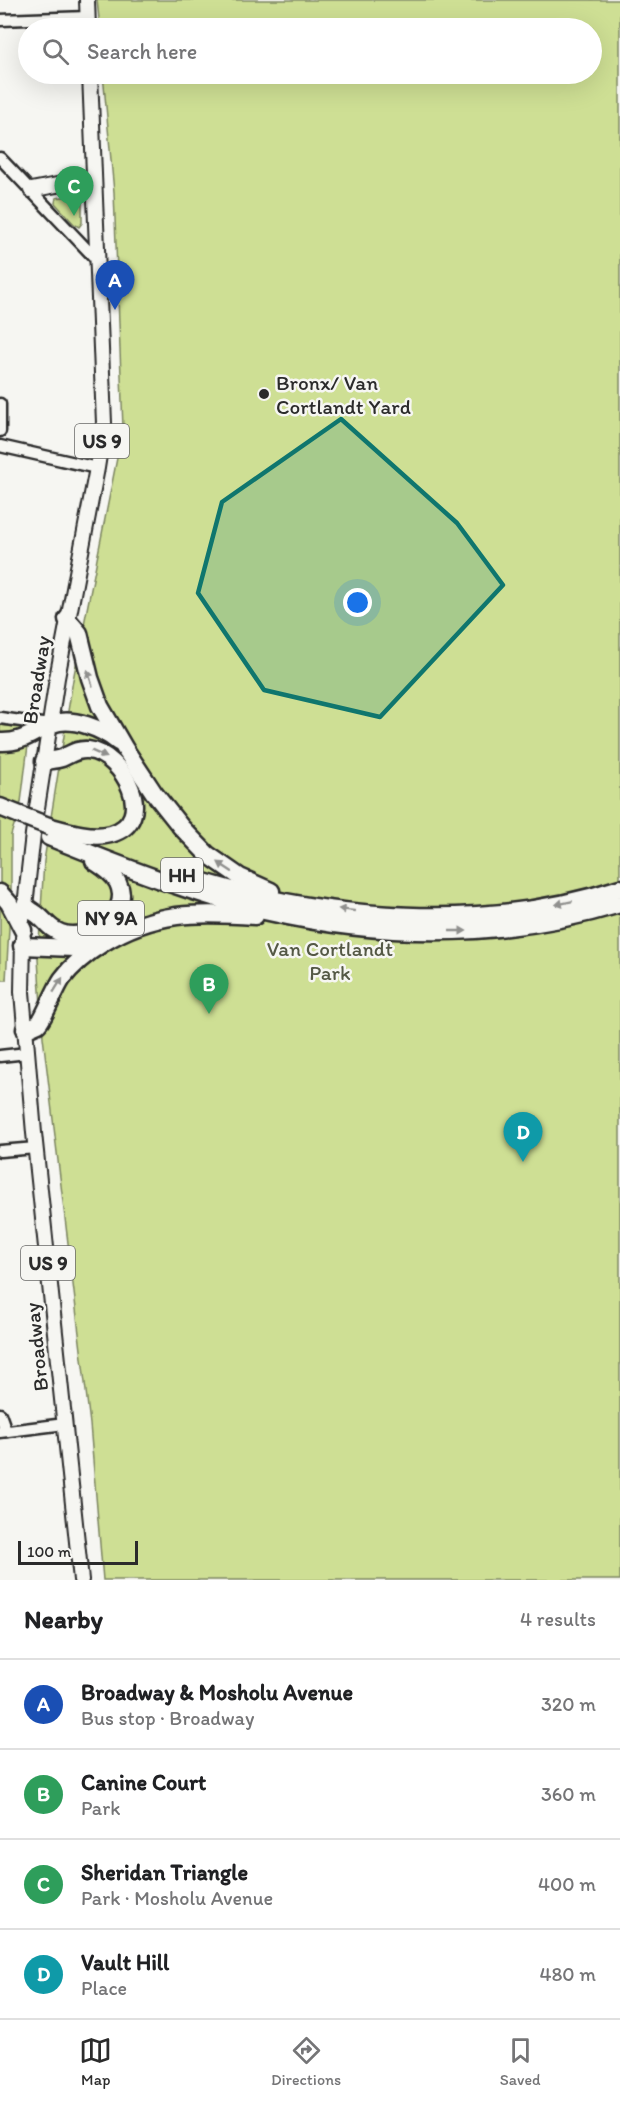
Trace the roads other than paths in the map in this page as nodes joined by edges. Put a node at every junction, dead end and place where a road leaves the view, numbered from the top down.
1 (87, 0) edge
2 (88, 18) edge
3 (0, 20) edge
4 (18, 21) edge
5 (90, 84) edge
6 (0, 158) edge
7 (93, 178) junction
8 (31, 190) junction
9 (96, 259) junction
10 (0, 404) edge
11 (0, 431) edge
12 (0, 446) edge
13 (97, 468) junction
14 (67, 619) junction
15 (0, 718) edge
16 (49, 725) junction
17 (0, 742) edge
18 (124, 749) junction
19 (44, 761) junction
20 (0, 807) edge
21 (0, 818) edge
22 (20, 820) junction
23 (50, 832) junction
24 (68, 845) junction
25 (620, 892) edge
26 (0, 893) edge
27 (25, 905) junction
28 (314, 913) junction
29 (116, 935) junction
30 (23, 938) junction
31 (25, 1029) junction
32 (27, 1053) junction
33 (0, 1056) edge
34 (36, 1148) junction
35 (0, 1151) edge
36 (0, 1414) edge
37 (65, 1424) junction
38 (3, 1431) edge
39 (81, 1580) edge

1 - 2 main road
3 - 4 street
5 - 7 main road, Broadway / US 9
6 - 8 street
7 - 8 main road
7 - 9 main road, Broadway / US 9
8 - 9 street
9 - 13 main road, Broadway / US 9
10 - 11 street
12 - 13 street
13 - 14 main road, Broadway / US 9
14 - 16 main road, Broadway / US 9
18 -> 14 highway
15 - 16 street
16 - 17 highway
16 - 18 highway
16 - 19 main road, Broadway / US 9
28 -> 18 highway
19 -> 23 highway
19 - 27 main road, Broadway / US 9
20 - 22 highway, HH
21 - 22 highway, HH
22 - 23 highway, HH, bridge
23 - 24 highway, HH
23 - 28 highway, HH
24 - 27 highway, NY 9A
24 - 28 highway, HH
25 - 28 highway, HH
26 - 30 highway
27 - 30 main road, Broadway / US 9
28 - 29 highway
29 - 30 highway
31 -> 29 highway
30 - 31 main road, Broadway / US 9
31 - 32 main road, Broadway / US 9
32 - 33 street
32 - 34 main road, Broadway / US 9
34 - 35 street
34 - 37 main road, Broadway / US 9
36 - 38 street
37 - 38 street
37 - 39 main road, Broadway / US 9

